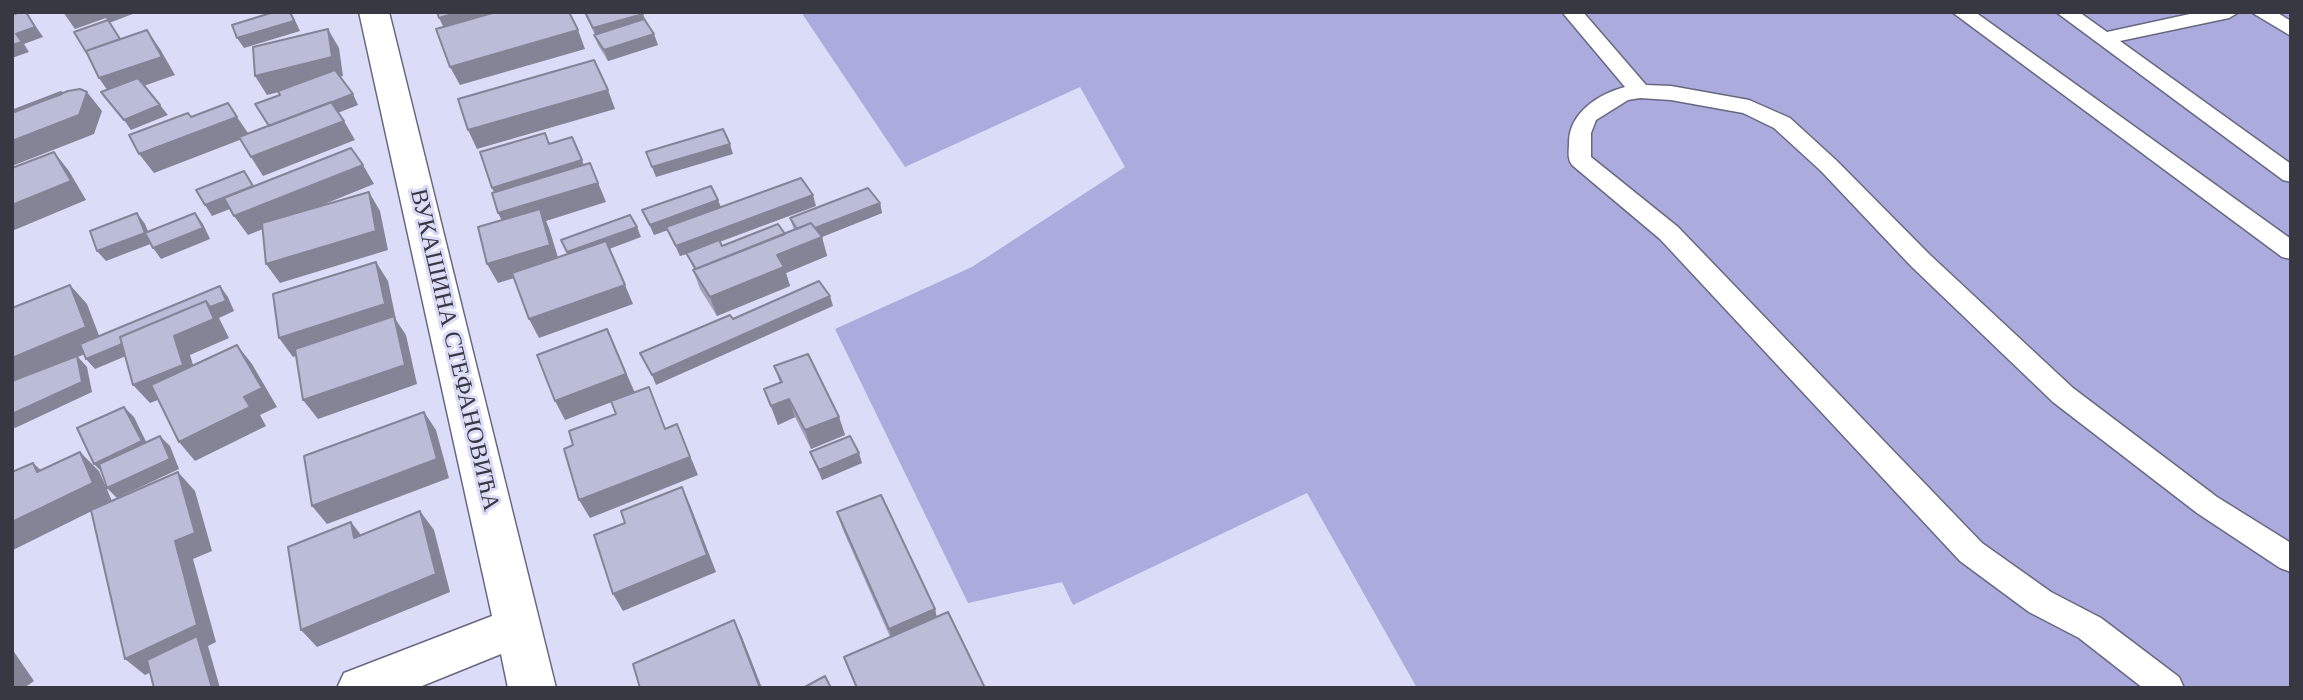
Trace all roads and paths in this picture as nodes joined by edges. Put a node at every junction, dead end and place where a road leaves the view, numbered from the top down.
1 (374, 12) edge
2 (1572, 12) edge
3 (1962, 12) edge
4 (2066, 12) edge
5 (2229, 12) edge
6 (2262, 12) edge
7 (2291, 30) edge
8 (2102, 38) junction
9 (1640, 91) junction
10 (2291, 175) edge
11 (2291, 251) edge
12 (2291, 559) edge
13 (519, 625) junction
14 (361, 688) edge
15 (532, 688) edge
16 (2168, 688) edge

1 - 13 street, ВУКАШИНА СТЕФАНОВИЋА
2 - 9 lane
3 - 11 lane
4 - 8 lane
5 - 8 lane
6 - 7 lane
8 - 10 lane
9 - 12 lane
9 - 16 lane
13 - 14 street
13 - 15 street, ВУКАШИНА СТЕФАНОВИЋА

